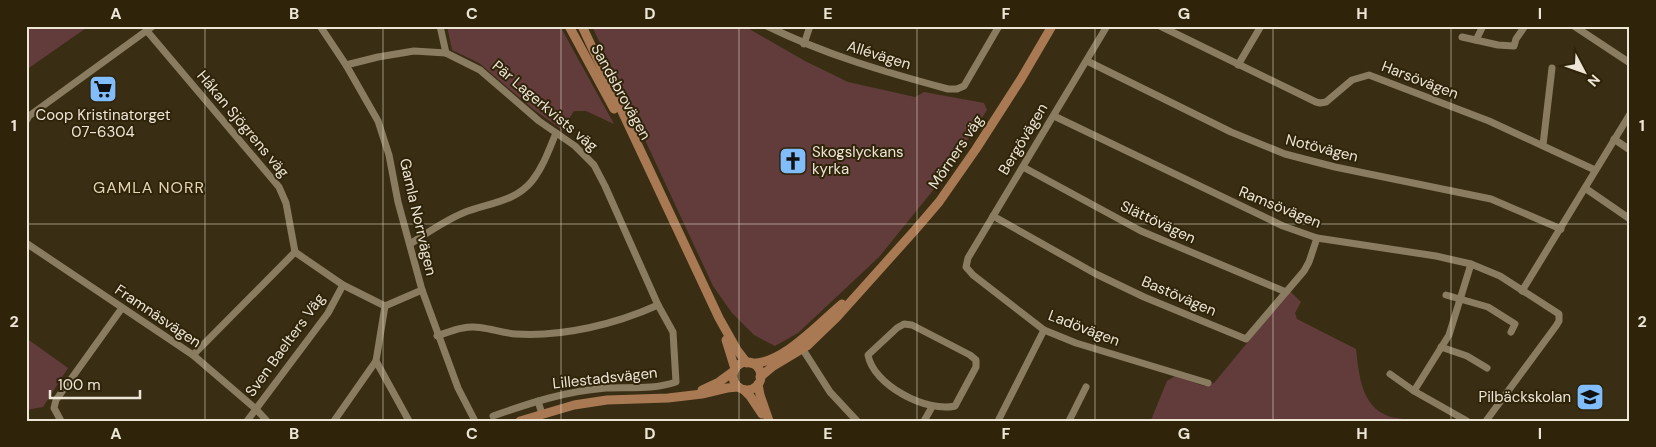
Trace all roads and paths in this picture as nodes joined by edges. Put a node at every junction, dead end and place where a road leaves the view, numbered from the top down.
1 (320, 26) edge
2 (440, 26) edge
3 (569, 26) edge
4 (582, 26) edge
5 (767, 26) edge
6 (810, 26) edge
7 (999, 26) edge
8 (1052, 26) edge
9 (1107, 26) edge
10 (1160, 26) edge
11 (1261, 26) edge
12 (1483, 26) edge
13 (1525, 26) edge
14 (1574, 26) edge
15 (150, 29) edge
16 (1462, 37) dead end
17 (1476, 40) junction
18 (804, 44) junction
19 (446, 53) junction
20 (1086, 61) junction
21 (1630, 63) edge
22 (346, 65) junction
23 (1238, 65) junction
24 (1552, 68) dead end
25 (1630, 114) edge
26 (1054, 116) junction
27 (27, 117) edge
28 (556, 133) junction
29 (1614, 139) junction
30 (1543, 145) junction
31 (1630, 150) edge
32 (1022, 167) junction
33 (648, 170) junction
34 (1595, 170) junction
35 (1584, 188) junction
36 (994, 216) junction
37 (1630, 218) edge
38 (1561, 229) junction
39 (1317, 238) junction
40 (26, 243) edge
41 (410, 244) junction
42 (294, 252) junction
43 (1471, 264) junction
44 (966, 268) joint
45 (343, 285) junction
46 (422, 290) junction
47 (1522, 291) junction
48 (1286, 292) junction
49 (1446, 295) dead end
50 (1461, 299) junction
51 (658, 305) junction
52 (385, 306) junction
53 (122, 308) junction
54 (719, 318) junction
55 (1044, 330) junction
56 (1511, 332) dead end
57 (437, 336) junction
58 (800, 346) junction
59 (1441, 348) junction
60 (193, 356) junction
61 (376, 360) junction
62 (749, 363) junction
63 (1487, 368) dead end
64 (734, 370) junction
65 (1390, 374) dead end
66 (759, 381) junction
67 (676, 382) joint
68 (1208, 383) dead end
69 (1086, 387) dead end
70 (741, 389) junction
71 (1414, 391) junction
72 (686, 396) junction
73 (538, 400) junction
74 (932, 407) junction
75 (256, 409) junction
76 (542, 414) junction
77 (493, 416) dead end
78 (61, 421) edge
79 (247, 421) edge
80 (267, 421) edge
81 (334, 421) edge
82 (409, 421) edge
83 (475, 421) edge
84 (520, 421) edge
85 (768, 421) edge
86 (857, 421) edge
87 (924, 421) edge
88 (998, 421) edge
89 (1069, 421) edge
90 (1467, 421) edge
91 (1486, 421) edge

1 - 22 street, Gamla Norrvägen
2 - 19 street
3 - 33 main road, Sandsbrovägen
4 - 33 main road, Sandsbrovägen
5 - 18 street, Allévägen
6 - 18 street
7 - 18 street, Allévägen
8 - 58 main road, Mörners väg
9 - 20 street, Bergövägen
10 - 23 street, Harsövägen
11 - 23 street
12 - 17 street
13 - 17 street
14 - 21 street
15 - 27 street
15 - 42 street, Håkan Sjögrens väg
16 - 17 street
19 - 22 street
19 - 28 street, Pär Lagerkvists väg
20 - 26 street, Bergövägen
20 - 38 street, Notövägen
22 - 41 street, Gamla Norrvägen
23 - 30 street, Harsövägen
24 - 30 street
25 - 29 street
26 - 32 street, Bergövägen
26 - 39 street, Ramsövägen
28 - 41 street
28 - 51 street, Pär Lagerkvists väg
29 - 31 street
29 - 34 street
30 - 34 street, Harsövägen
32 - 36 street, Bergövägen
32 - 48 street, Slättövägen
33 - 54 main road, Sandsbrovägen
34 - 35 street
35 - 37 street
35 - 38 street
36 - 44 street, Bergövägen
36 - 48 street, Bastövägen
38 - 47 street
39 - 43 street, Ramsövägen
39 - 48 street, Bastövägen
40 - 53 street, Framnäsvägen
41 - 46 street, Gamla Norrvägen
42 - 45 street
42 - 60 street
43 - 47 street, Ramsövägen
43 - 50 street
44 - 55 street, Ladövägen
45 - 52 street
45 - 75 street, Sven Baelters Väg
46 - 52 street
46 - 57 street, Gamla Norrvägen
47 - 91 street, Ramsövägen
49 - 50 street
50 - 56 street
50 - 59 street
51 - 57 street
51 - 67 street, Pär Lagerkvists väg
52 - 61 street
53 - 60 street, Framnäsvägen
53 - 78 street
54 - 62 main road, Sandsbrovägen
54 - 64 main road, Sandsbrovägen
55 - 68 street, Ladövägen
55 - 88 street
57 - 83 street, Gamla Norrvägen
58 - 62 main road, Mörners väg
58 - 66 main road, Mörners väg
58 - 86 street
59 - 63 street
59 - 71 street
60 - 75 street, Framnäsvägen
61 - 81 street
61 - 82 street
62 - 64 main road
62 - 66 main road
64 - 70 main road
64 - 72 main road, Lillestadsvägen
65 - 71 street
66 - 70 main road
66 - 85 main road
67 - 73 street, Lillestadsvägen
69 - 89 street
70 - 72 main road, Lillestadsvägen
70 - 85 main road
71 - 90 street
72 - 76 main road, Lillestadsvägen
73 - 76 street, Lillestadsvägen
73 - 77 street, Lillestadsvägen
74 - 74 street
74 - 87 street
75 - 79 street, Sven Baelters Väg
75 - 80 street, Framnäsvägen
76 - 84 main road, Lillestadsvägen

